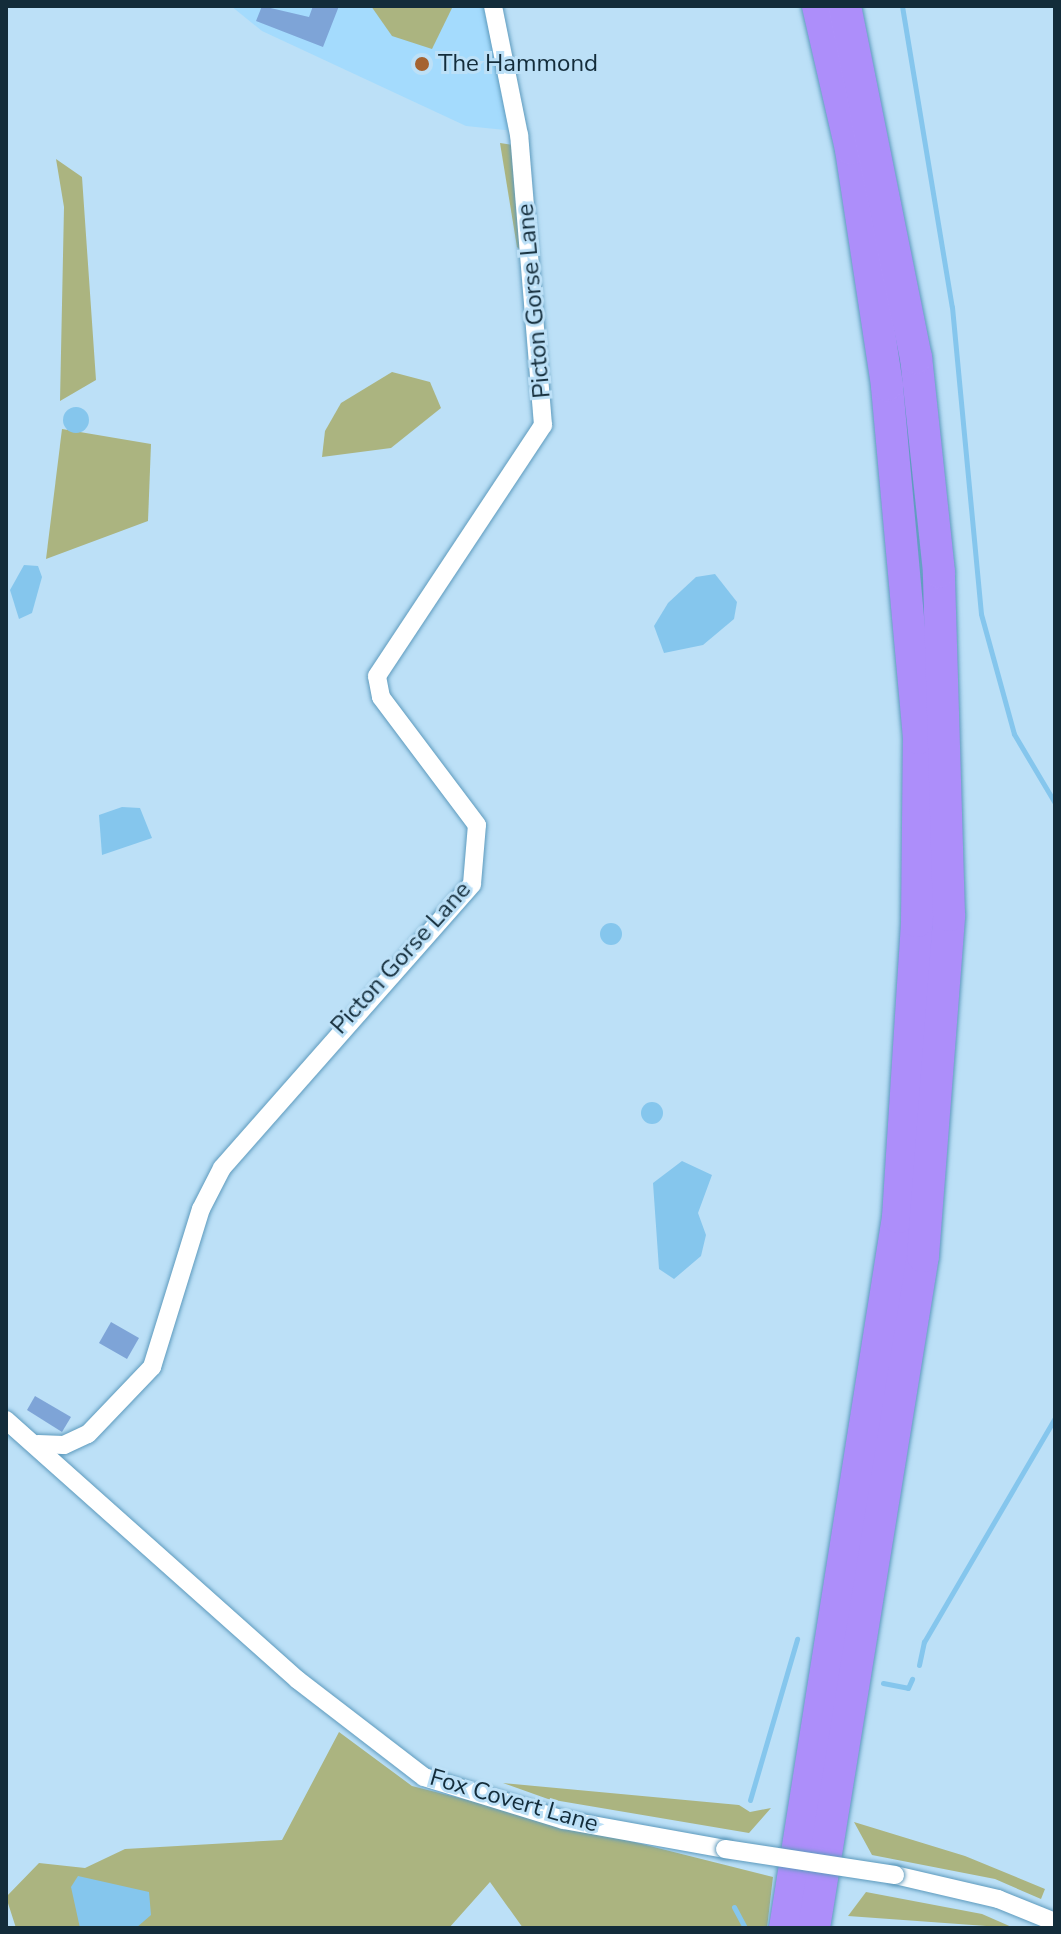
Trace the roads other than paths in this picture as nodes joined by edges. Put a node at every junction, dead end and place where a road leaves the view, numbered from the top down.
1 (493, 6) edge
2 (818, 6) edge
3 (845, 6) edge
4 (6, 1420) edge
5 (38, 1444) junction
6 (1055, 1922) edge
7 (785, 1928) edge
8 (814, 1928) edge

1 - 5 street, Picton Gorse Lane
2 - 7 highway
3 - 8 highway
4 - 5 street, Fox Covert Lane
5 - 6 street, Fox Covert Lane, bridge

